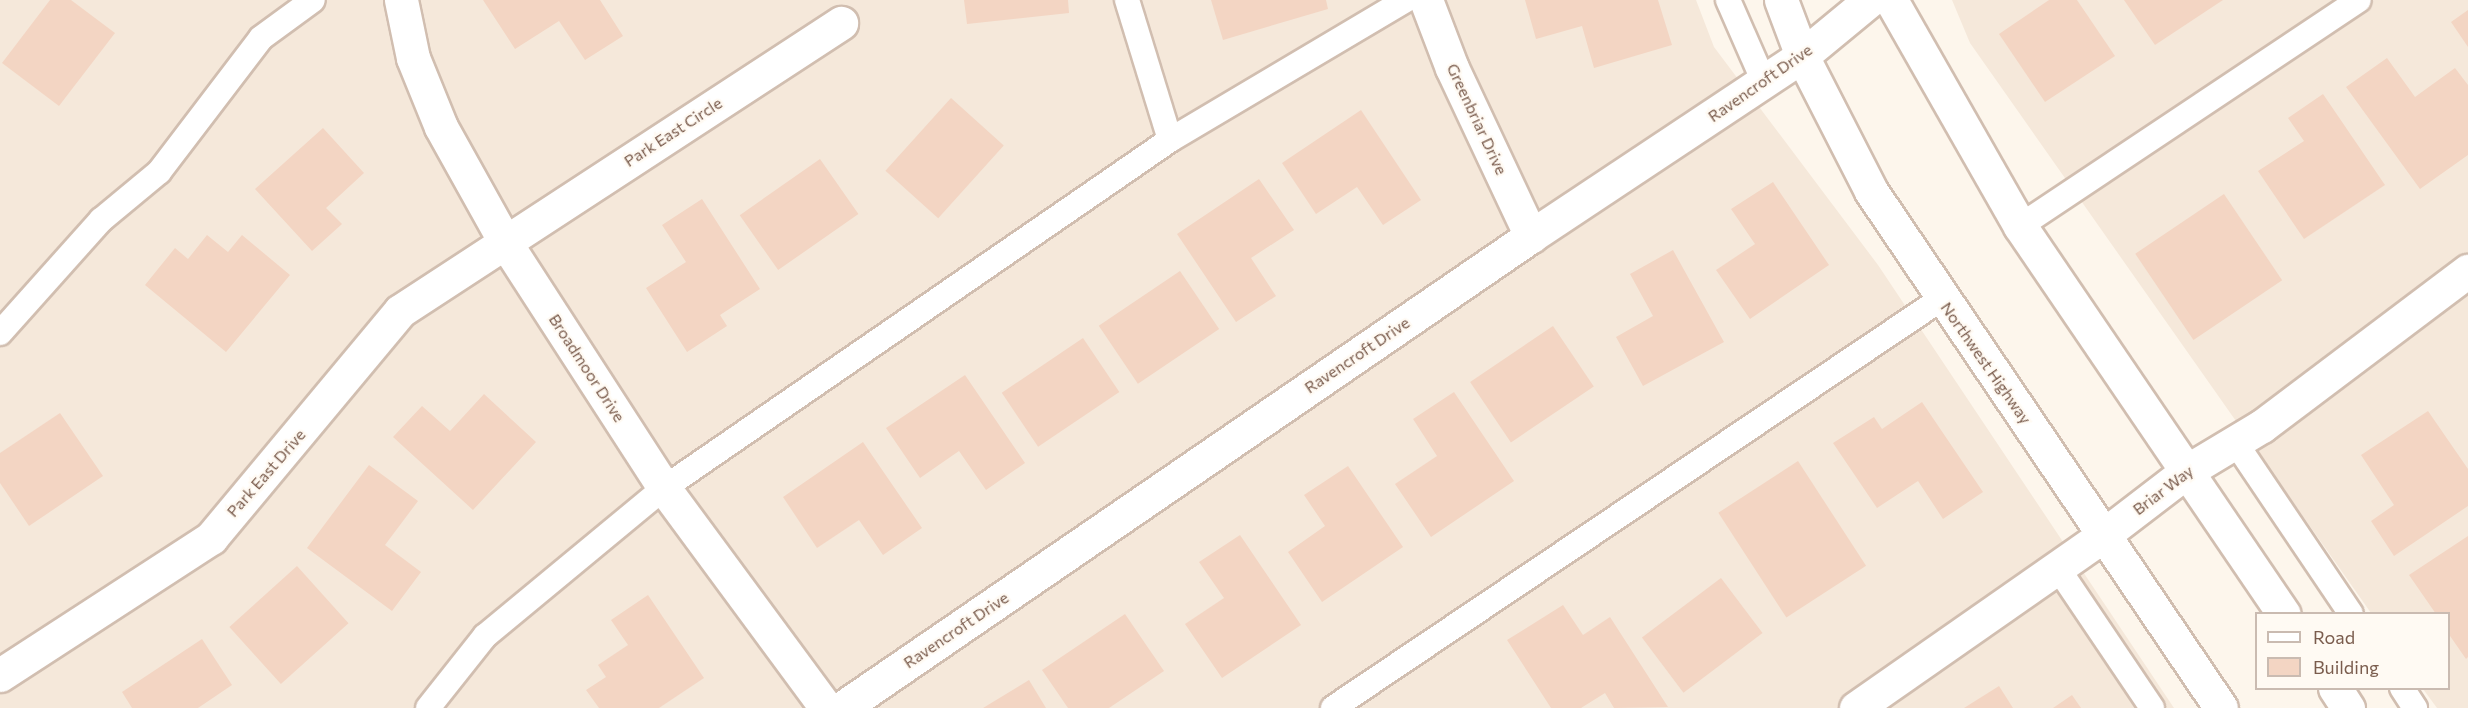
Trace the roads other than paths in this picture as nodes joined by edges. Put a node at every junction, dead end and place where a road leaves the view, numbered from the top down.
1 (313, 0) edge
2 (401, 0) edge
3 (1127, 0) edge
4 (1407, 0) edge
5 (1426, 0) edge
6 (1728, 0) edge
7 (1781, 0) edge
8 (1870, 0) edge
9 (1891, 0) edge
10 (2359, 0) edge
11 (841, 23) dead end
12 (1802, 56) junction
13 (1764, 82) junction
14 (1170, 140) junction
15 (2020, 226) junction
16 (1531, 236) junction
17 (505, 242) junction
18 (2464, 281) edge
19 (1941, 299) junction
20 (0, 333) edge
21 (2235, 442) junction
22 (2187, 471) junction
23 (664, 488) junction
24 (2105, 534) junction
25 (2057, 567) junction
26 (2283, 612) edge
27 (2350, 612) edge
28 (0, 675) edge
29 (2336, 690) edge
30 (2403, 690) edge
31 (428, 708) edge
32 (826, 708) edge
33 (842, 708) edge
34 (1333, 708) edge
35 (1856, 708) edge
36 (2152, 708) edge
37 (2221, 708) edge
38 (2348, 708) edge
39 (2415, 708) edge

1 - 20 lane
2 - 17 street, Broadmoor Drive
3 - 14 lane
4 - 14 lane
5 - 16 street, Greenbriar Drive
6 - 13 lane
7 - 12 street, Northwest Highway
8 - 12 street, Ravencroft Drive
9 - 15 street
10 - 15 lane
11 - 17 street, Park East Circle
12 - 13 street, Ravencroft Drive
12 - 19 street, Northwest Highway
13 - 16 street, Ravencroft Drive
14 - 23 lane
15 - 22 street
16 - 33 street, Ravencroft Drive
17 - 23 street, Broadmoor Drive
17 - 28 street, Park East Drive
18 - 21 street, Briar Way
19 - 24 street, Northwest Highway
19 - 34 lane
21 - 22 street, Briar Way
21 - 27 lane
22 - 24 street, Briar Way
22 - 26 street
23 - 31 lane
23 - 32 street, Broadmoor Drive
24 - 25 street, Briar Way
24 - 37 street, Northwest Highway
25 - 35 street, Briar Way
25 - 36 lane
29 - 38 street
30 - 39 lane

